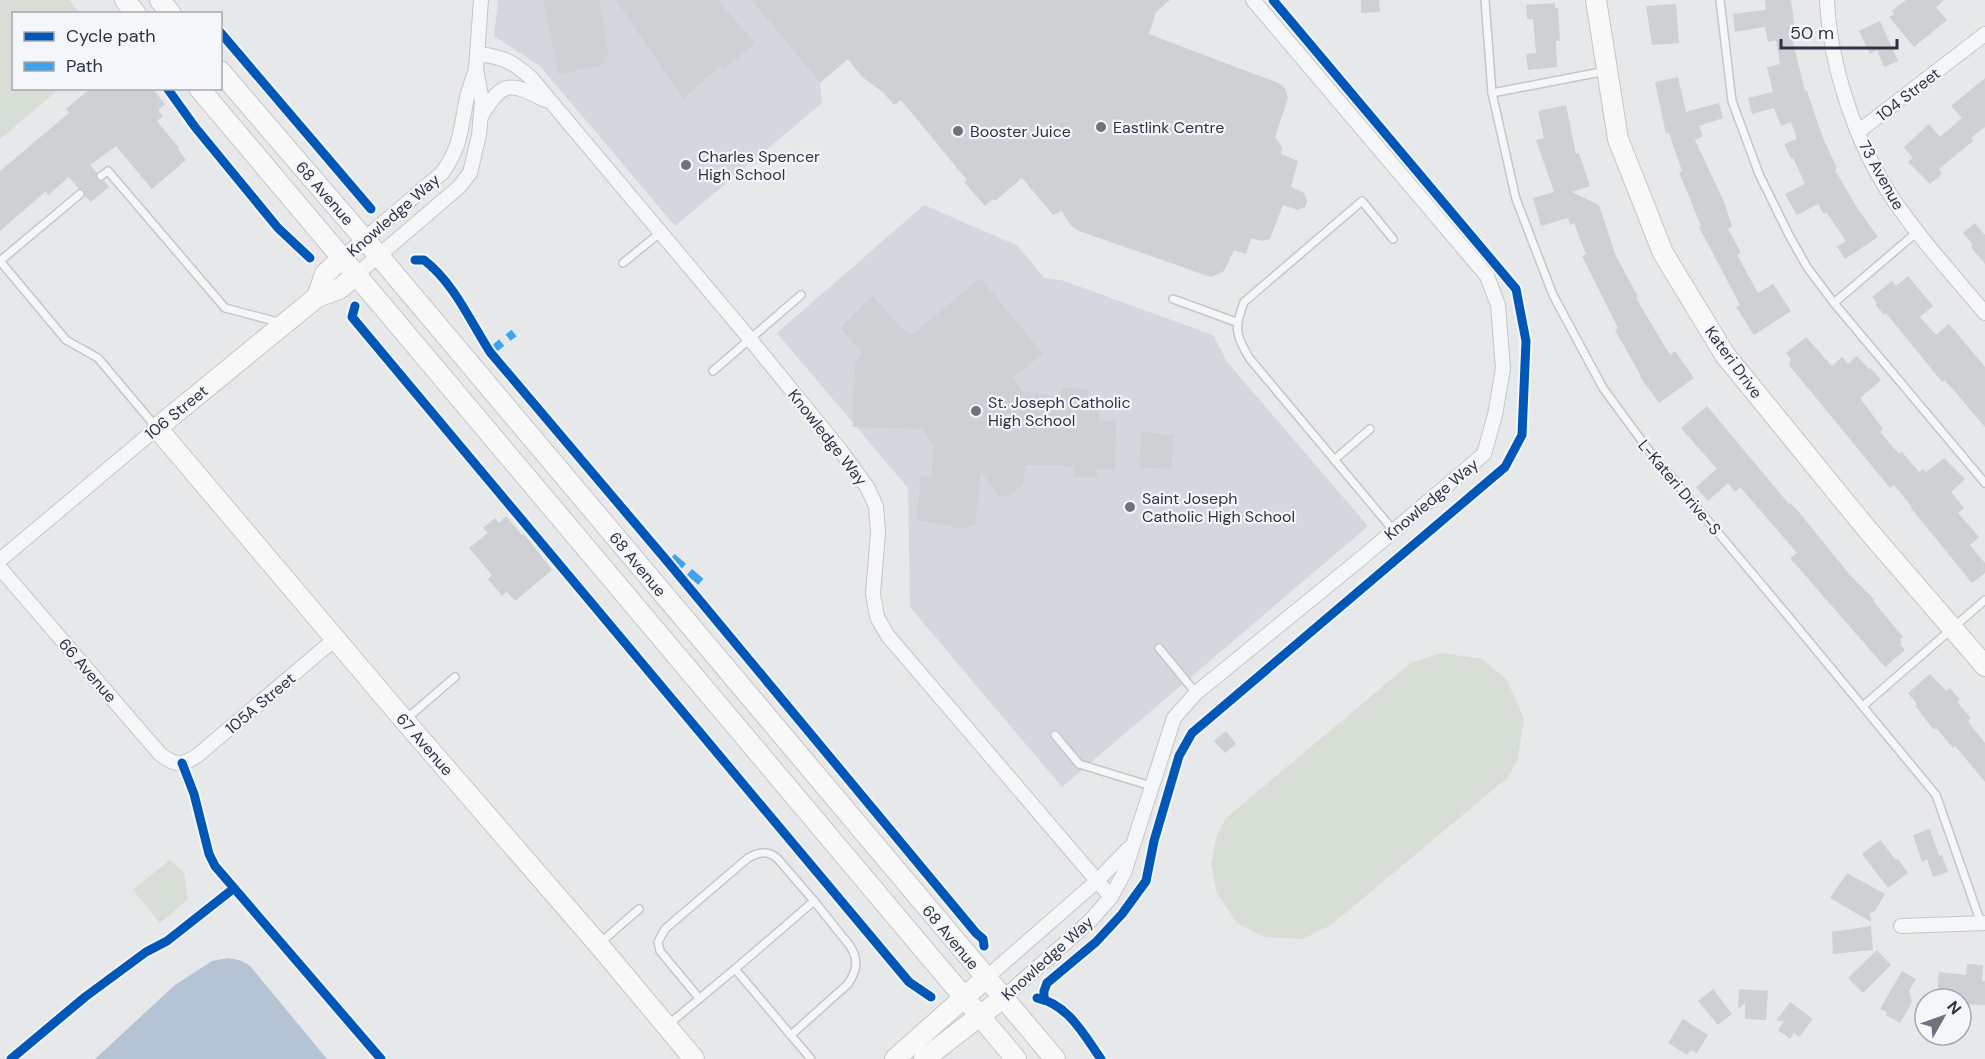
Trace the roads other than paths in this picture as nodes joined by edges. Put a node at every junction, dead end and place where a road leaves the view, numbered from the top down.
1 (125, 0) edge
2 (160, 0) edge
3 (481, 0) edge
4 (1253, 0) edge
5 (1485, 0) edge
6 (1596, 0) edge
7 (1720, 0) edge
8 (1827, 6) edge
9 (134, 12) edge
10 (169, 12) edge
11 (1985, 34) edge
12 (478, 54) junction
13 (476, 69) junction
14 (1606, 71) junction
15 (222, 73) edge
16 (201, 90) edge
17 (1492, 93) junction
18 (552, 104) junction
19 (481, 116) junction
20 (1859, 131) junction
21 (101, 176) dead end
22 (80, 194) dead end
23 (661, 232) junction
24 (1917, 232) junction
25 (365, 239) junction
26 (1393, 239) dead end
27 (379, 256) junction
28 (342, 258) junction
29 (623, 263) dead end
30 (356, 275) junction
31 (801, 295) dead end
32 (317, 297) junction
33 (1173, 299) dead end
34 (1834, 303) junction
35 (1985, 313) edge
36 (1236, 322) junction
37 (284, 324) junction
38 (750, 339) junction
39 (713, 371) dead end
40 (157, 428) junction
41 (1370, 429) dead end
42 (1334, 460) junction
43 (1985, 483) edge
44 (1394, 531) junction
45 (0, 560) edge
46 (0, 568) edge
47 (1985, 600) edge
48 (1953, 628) junction
49 (335, 639) junction
50 (1159, 648) dead end
51 (1985, 666) edge
52 (456, 677) dead end
53 (1196, 693) junction
54 (1863, 706) junction
55 (404, 720) junction
56 (1055, 735) dead end
57 (182, 763) joint
58 (1151, 786) junction
59 (1133, 844) junction
60 (1097, 881) junction
61 (1111, 897) junction
62 (814, 902) junction
63 (639, 909) dead end
64 (1983, 923) edge
65 (1901, 926) dead end
66 (598, 944) junction
67 (735, 969) junction
68 (986, 978) junction
69 (964, 997) junction
70 (699, 998) junction
71 (1003, 998) junction
72 (980, 1017) junction
73 (666, 1026) junction
74 (791, 1035) junction
75 (694, 1059) edge
76 (811, 1059) edge
77 (895, 1059) edge
78 (924, 1059) edge
79 (1016, 1059) edge
80 (1055, 1059) edge

1 - 9 main road
2 - 10 main road
3 - 12 street, Knowledge Way
4 - 44 street, Knowledge Way
5 - 17 lane, L-Kateri Drive-S
6 - 14 main road, Kateri Drive
7 - 34 lane
8 - 20 street, 73 Avenue
11 - 20 street, 104 Street
12 - 13 street, Knowledge Way
12 - 18 street, Knowledge Way
13 - 19 street, Knowledge Way
13 - 25 street, Knowledge Way
14 - 17 lane
14 - 48 main road, Kateri Drive
15 - 25 main road, 68 Avenue
16 - 28 main road, 68 Avenue
17 - 54 lane, L-Kateri Drive-S
18 - 19 street, Knowledge Way
18 - 23 street, Knowledge Way
19 - 27 street, Knowledge Way
20 - 24 street, 73 Avenue
21 - 37 lane
22 - 40 lane
23 - 29 lane
23 - 38 street, Knowledge Way
24 - 34 lane
24 - 35 street, 73 Avenue
25 - 27 main road, 68 Avenue
25 - 28 street, Knowledge Way
26 - 36 lane
27 - 30 street, Knowledge Way
27 - 68 main road, 68 Avenue
28 - 30 main road, 68 Avenue
28 - 32 main road, 106 Street
30 - 32 main road
30 - 69 main road, 68 Avenue
31 - 38 lane
32 - 37 main road, 106 Street
33 - 36 lane
34 - 43 lane
36 - 42 lane
37 - 40 main road, 106 Street
38 - 39 lane
38 - 60 street, Knowledge Way
40 - 45 street, 106 Street
40 - 49 main road, 67 Avenue
41 - 42 lane
42 - 44 lane
44 - 53 street, Knowledge Way
46 - 57 street, 66 Avenue
47 - 48 lane
48 - 51 main road, Kateri Drive
48 - 54 lane
49 - 55 main road, 67 Avenue
49 - 57 street, 105A Street
50 - 53 lane
52 - 55 lane
53 - 58 street, Knowledge Way
54 - 64 lane, L-Kateri Drive-S
55 - 66 main road, 67 Avenue
56 - 58 lane
58 - 59 street, Knowledge Way
59 - 60 street, Knowledge Way
59 - 61 street, Knowledge Way
60 - 61 street, Knowledge Way
60 - 68 street, Knowledge Way
61 - 71 street, Knowledge Way
62 - 67 lane
62 - 70 lane
62 - 74 lane
63 - 66 lane
64 - 65 street
66 - 73 main road, 67 Avenue
67 - 70 lane
67 - 74 lane
68 - 69 main road, Knowledge Way
68 - 71 main road, 68 Avenue
69 - 72 main road, 68 Avenue
69 - 77 main road, Knowledge Way
70 - 73 lane
71 - 72 main road, Knowledge Way
71 - 80 main road, 68 Avenue
72 - 78 main road, Knowledge Way
72 - 79 main road, 68 Avenue
73 - 75 main road, 67 Avenue
74 - 76 lane

